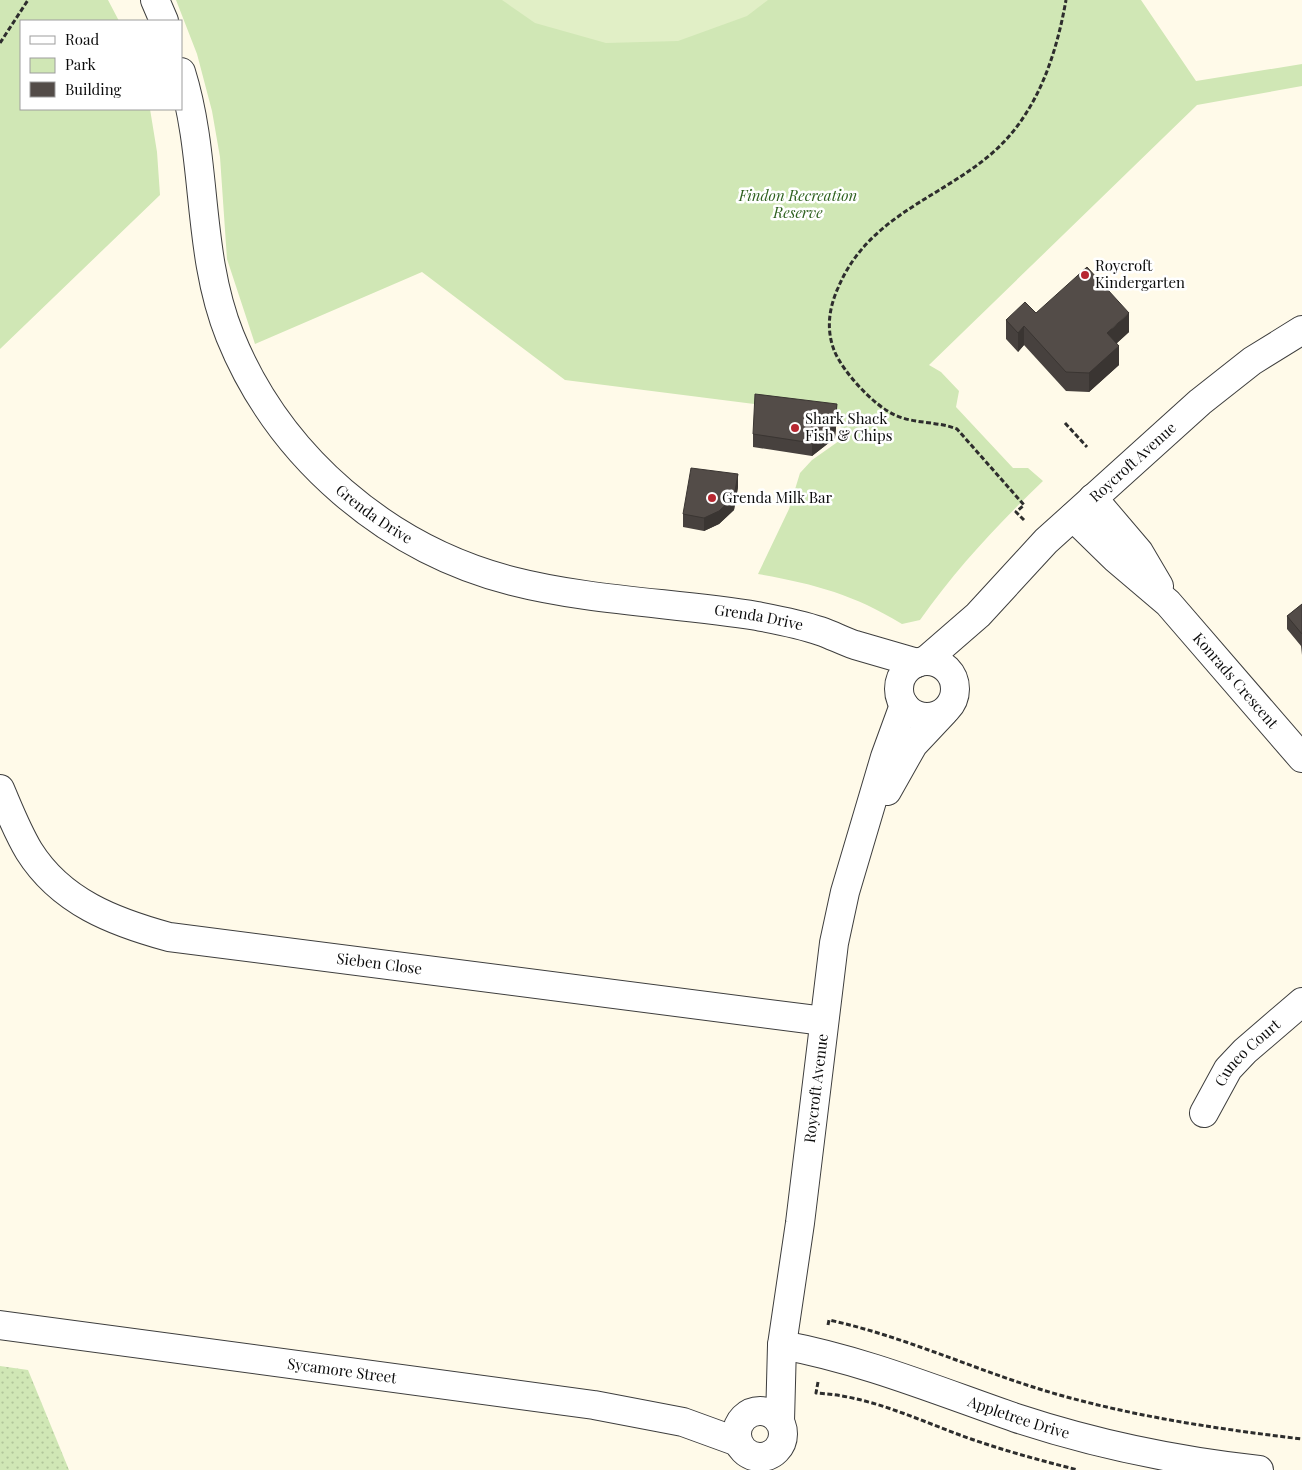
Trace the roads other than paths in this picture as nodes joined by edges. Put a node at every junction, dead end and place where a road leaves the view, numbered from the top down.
1 (155, 0) edge
2 (164, 20) edge
3 (182, 76) edge
4 (1302, 330) edge
5 (1094, 498) junction
6 (1073, 517) junction
7 (1168, 603) junction
8 (978, 615) junction
9 (852, 644) junction
10 (921, 662) junction
11 (953, 678) junction
12 (901, 697) junction
13 (944, 712) junction
14 (1302, 758) edge
15 (0, 789) edge
16 (862, 833) junction
17 (1302, 1002) edge
18 (824, 1021) junction
19 (1204, 1113) dead end
20 (0, 1325) edge
21 (782, 1345) junction
22 (780, 1421) junction
23 (742, 1438) edge
24 (769, 1462) edge
25 (1178, 1465) edge
26 (1259, 1470) edge

1 - 2 street
3 - 9 street, Grenda Drive
4 - 5 street, Roycroft Avenue
5 - 6 street, Roycroft Avenue
5 - 7 street, Konrads Crescent
6 - 7 street, Konrads Crescent
6 - 8 street, Roycroft Avenue
7 - 14 street, Konrads Crescent
8 - 10 street, Roycroft Avenue
8 - 11 street, Roycroft Avenue
9 - 10 street, Grenda Drive
9 - 12 street, Grenda Drive
10 - 11 street
10 - 12 street
11 - 13 street
12 - 13 street
12 - 16 street, Roycroft Avenue
13 - 16 street, Roycroft Avenue
15 - 18 street, Sieben Close
16 - 18 street, Roycroft Avenue
17 - 19 street, Cuneo Court
18 - 21 street, Roycroft Avenue
20 - 23 street, Sycamore Street
21 - 22 street, Roycroft Avenue
21 - 23 street, Roycroft Avenue
21 - 25 street, Appletree Drive
22 - 23 street
22 - 24 street, Roycroft Avenue
23 - 24 street, Sycamore Street
25 - 26 street, Appletree Drive

